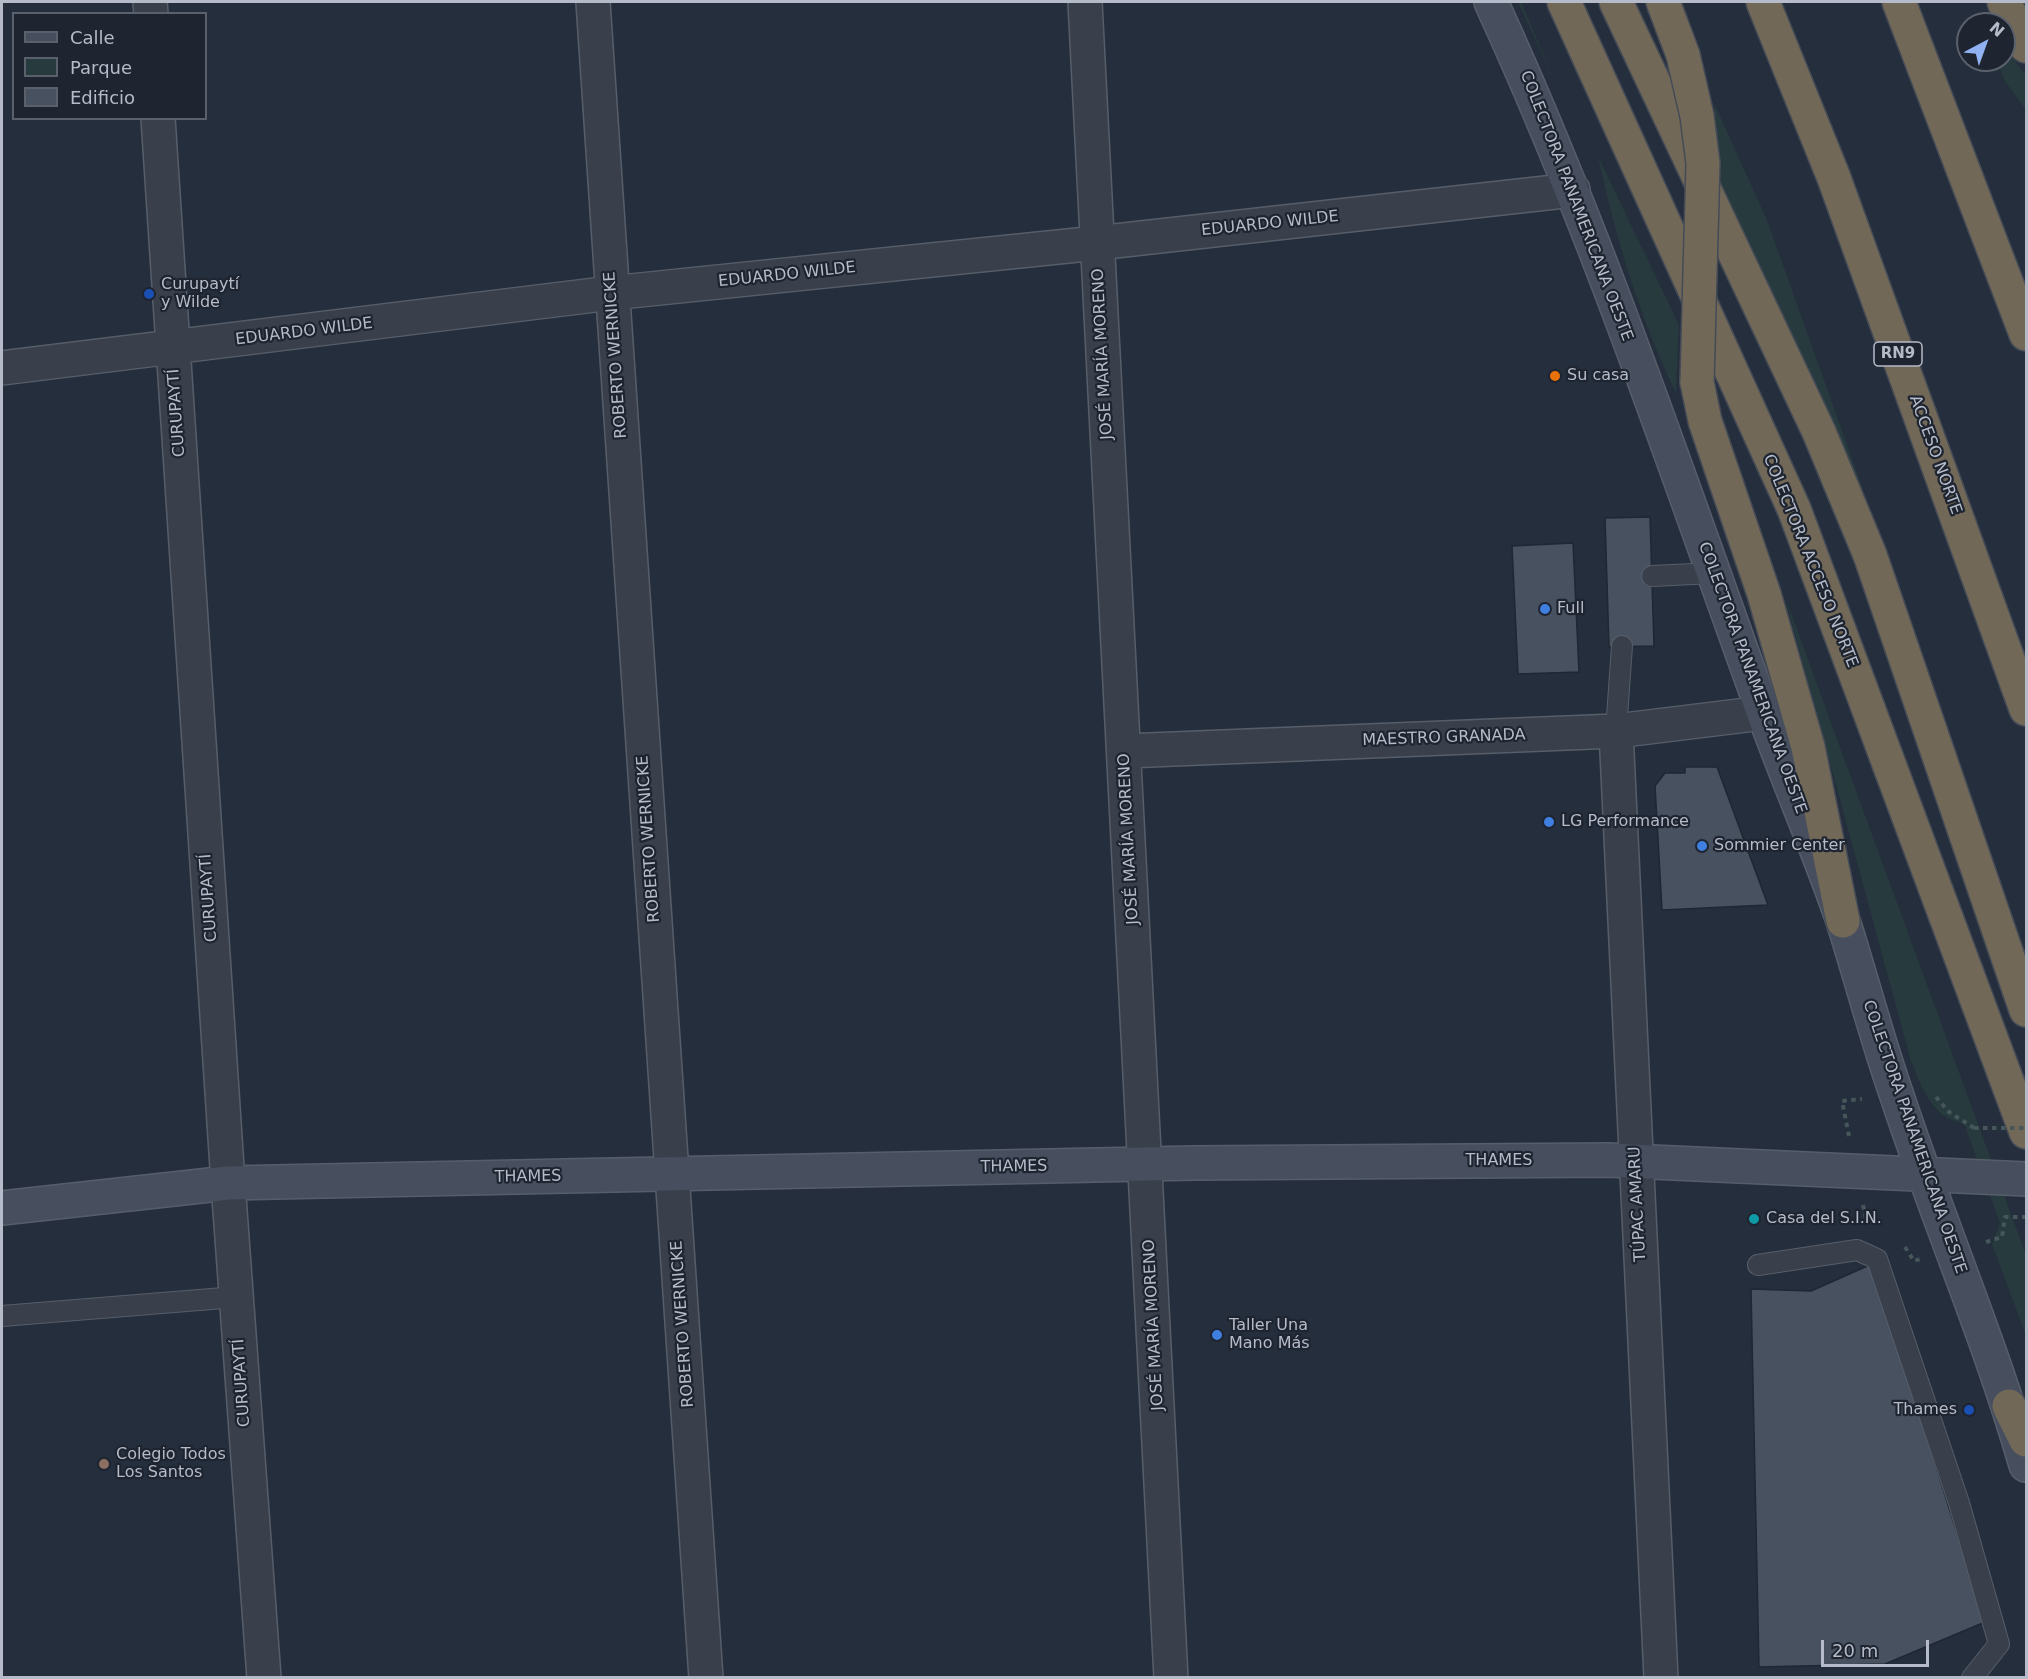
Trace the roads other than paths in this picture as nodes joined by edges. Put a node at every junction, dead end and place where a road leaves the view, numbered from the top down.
1 (592, 2) edge
2 (1085, 2) edge
3 (1491, 2) edge
4 (1564, 2) edge
5 (1616, 2) edge
6 (1663, 2) edge
7 (1763, 2) edge
8 (1899, 2) edge
9 (2008, 8) edge
10 (2026, 46) edge
11 (158, 120) edge
12 (1573, 190) junction
13 (1097, 243) junction
14 (611, 292) junction
15 (2026, 334) edge
16 (172, 347) junction
17 (2, 368) edge
18 (1714, 573) junction
19 (1652, 576) dead end
20 (1622, 646) dead end
21 (2026, 709) edge
22 (1763, 713) junction
23 (1616, 731) junction
24 (1125, 751) junction
25 (1843, 921) junction
26 (2026, 1010) edge
27 (2026, 1130) edge
28 (1636, 1161) junction
29 (1146, 1165) junction
30 (673, 1173) junction
31 (1925, 1176) junction
32 (2012, 1179) edge
33 (228, 1183) junction
34 (2, 1208) edge
35 (1758, 1265) dead end
36 (236, 1297) junction
37 (2, 1316) edge
38 (2009, 1406) junction
39 (2026, 1440) edge
40 (2026, 1466) edge
41 (264, 1677) edge
42 (706, 1677) edge
43 (1171, 1677) edge
44 (1660, 1677) edge
45 (1972, 1677) edge

1 - 14 street, ROBERTO WERNICKE
2 - 13 street, JOSÉ MARÍA MORENO
3 - 12 street, COLECTORA PANAMERICANA OESTE
4 - 27 highway, COLECTORA ACCESO NORTE
5 - 26 highway
6 - 25 highway, bridge
7 - 21 highway, ACCESO NORTE / RN9
8 - 15 highway
9 - 10 highway
11 - 16 street, CURUPAYTÍ
12 - 13 street, EDUARDO WILDE
12 - 18 street, COLECTORA PANAMERICANA OESTE
13 - 14 street, EDUARDO WILDE
13 - 24 street, JOSÉ MARÍA MORENO
14 - 16 street, EDUARDO WILDE
14 - 30 street, ROBERTO WERNICKE
16 - 17 street, EDUARDO WILDE
16 - 33 street, CURUPAYTÍ
18 - 19 lane
18 - 22 street, COLECTORA PANAMERICANA OESTE
20 - 23 lane
22 - 23 street, MAESTRO GRANADA
22 - 25 street, COLECTORA PANAMERICANA OESTE
23 - 24 street, MAESTRO GRANADA
23 - 28 street, TÚPAC AMARU
24 - 29 street, JOSÉ MARÍA MORENO
25 - 31 street, COLECTORA PANAMERICANA OESTE
28 - 29 street, THAMES
28 - 31 street, THAMES
28 - 44 street, TÚPAC AMARU
29 - 30 street, THAMES
29 - 43 street, JOSÉ MARÍA MORENO
30 - 33 street, THAMES
30 - 42 street, ROBERTO WERNICKE
31 - 32 street, THAMES
31 - 38 street, COLECTORA PANAMERICANA OESTE
33 - 34 street, THAMES
33 - 36 street, CURUPAYTÍ
35 - 45 lane
36 - 37 lane
36 - 41 street, CURUPAYTÍ
38 - 39 highway
38 - 40 street, COLECTORA PANAMERICANA OESTE

